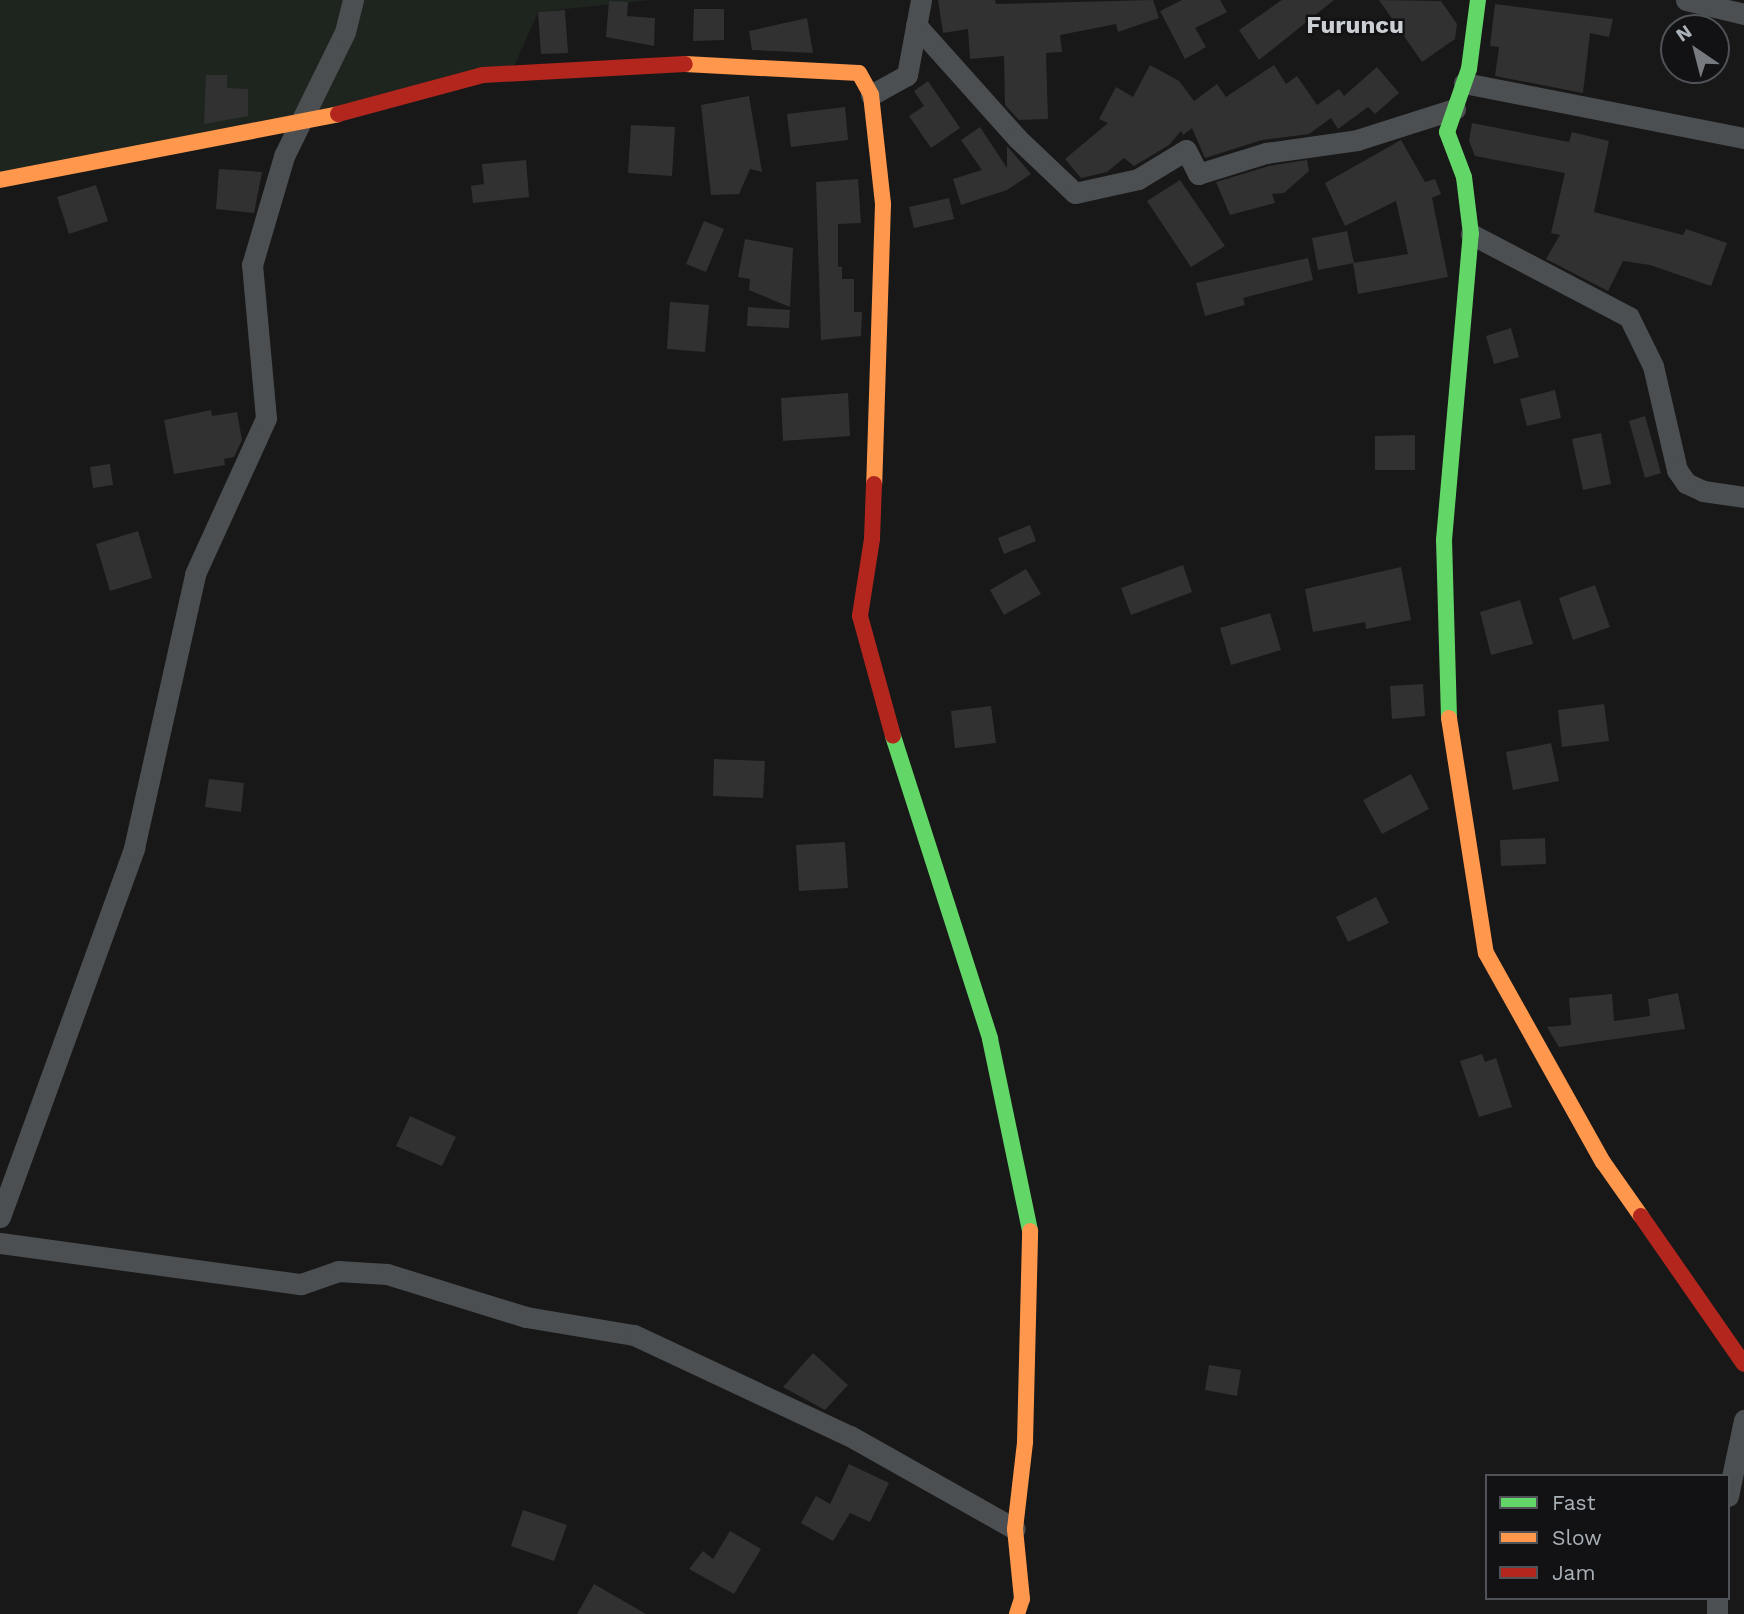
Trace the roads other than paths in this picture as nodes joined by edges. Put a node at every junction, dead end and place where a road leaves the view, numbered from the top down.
1 (353, 0) edge
2 (921, 0) edge
3 (1478, 0) edge
4 (1686, 0) edge
5 (1744, 13) edge
6 (916, 25) junction
7 (1464, 83) junction
8 (871, 95) junction
9 (1455, 109) junction
10 (302, 124) junction
11 (1744, 138) edge
12 (0, 180) edge
13 (1471, 234) junction
14 (1744, 497) edge
15 (0, 1217) edge
16 (0, 1243) edge
17 (1744, 1364) edge
18 (1744, 1420) edge
19 (1730, 1486) edge
20 (1015, 1529) junction
21 (1017, 1614) edge

1 - 10 street
2 - 6 street
3 - 7 street
4 - 5 street
6 - 8 street
6 - 9 street
7 - 9 street
7 - 11 street
8 - 10 street
8 - 20 street
9 - 13 street
10 - 12 street
10 - 15 street
13 - 14 street
13 - 17 street
16 - 20 street
18 - 19 street
20 - 21 street

